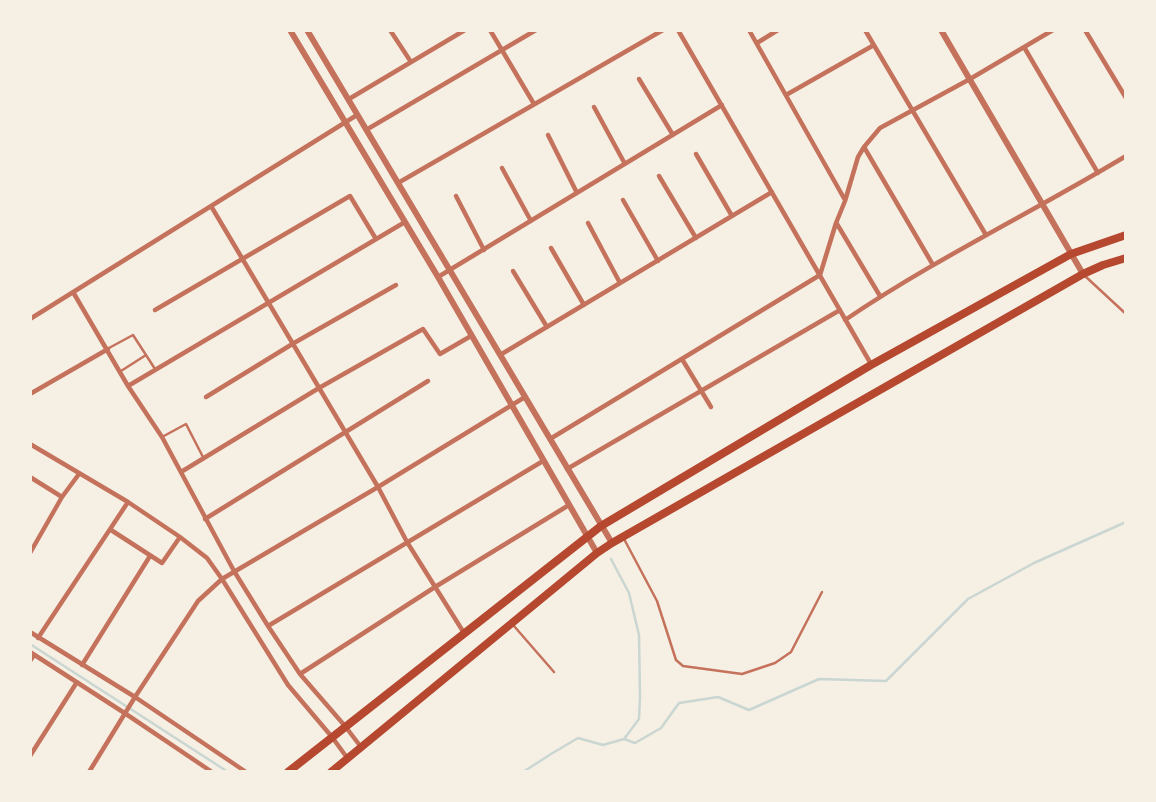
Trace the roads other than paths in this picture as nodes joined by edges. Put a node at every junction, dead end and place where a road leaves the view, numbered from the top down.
1 (290, 30) edge
2 (307, 30) edge
3 (390, 30) edge
4 (463, 30) edge
5 (490, 30) edge
6 (536, 30) edge
7 (663, 30) edge
8 (678, 30) edge
9 (749, 30) edge
10 (778, 30) edge
11 (865, 30) edge
12 (941, 30) edge
13 (1053, 30) edge
14 (1085, 30) edge
15 (757, 43) junction
16 (874, 46) junction
17 (1024, 47) junction
18 (502, 50) junction
19 (411, 62) junction
20 (639, 79) dead end
21 (970, 79) junction
22 (786, 95) junction
23 (1126, 98) edge
24 (349, 99) junction
25 (534, 104) junction
26 (722, 105) junction
27 (594, 107) dead end
28 (912, 110) junction
29 (358, 115) junction
30 (346, 123) junction
31 (366, 130) junction
32 (548, 135) dead end
33 (673, 135) junction
34 (864, 146) junction
35 (696, 154) dead end
36 (1126, 156) edge
37 (625, 164) junction
38 (502, 169) dead end
39 (1098, 173) junction
40 (659, 176) dead end
41 (398, 183) junction
42 (772, 192) junction
43 (577, 193) junction
44 (456, 196) dead end
45 (623, 200) dead end
46 (845, 201) junction
47 (1042, 204) junction
48 (211, 206) junction
49 (732, 216) junction
50 (531, 221) junction
51 (405, 222) junction
52 (587, 223) dead end
53 (836, 223) junction
54 (986, 234) junction
55 (1126, 234) edge
56 (696, 238) junction
57 (376, 239) junction
58 (551, 248) dead end
59 (484, 250) junction
60 (1072, 254) junction
61 (242, 258) junction
62 (1126, 258) edge
63 (658, 261) junction
64 (933, 265) junction
65 (450, 270) junction
66 (513, 271) dead end
67 (1083, 274) junction
68 (820, 275) junction
69 (438, 277) junction
70 (620, 283) junction
71 (396, 285) dead end
72 (73, 292) junction
73 (880, 296) junction
74 (269, 301) junction
75 (584, 305) junction
76 (155, 310) dead end
77 (840, 310) junction
78 (1126, 314) edge
79 (30, 318) edge
80 (845, 320) junction
81 (547, 327) junction
82 (471, 336) junction
83 (294, 344) junction
84 (108, 349) junction
85 (146, 355) junction
86 (500, 355) junction
87 (682, 359) junction
88 (871, 365) junction
89 (155, 369) junction
90 (121, 371) junction
91 (428, 381) dead end
92 (128, 386) junction
93 (319, 388) junction
94 (701, 391) junction
95 (30, 394) edge
96 (206, 397) dead end
97 (525, 397) junction
98 (511, 405) junction
99 (711, 407) dead end
100 (346, 433) junction
101 (162, 437) junction
102 (550, 439) junction
103 (30, 444) edge
104 (204, 458) junction
105 (543, 461) junction
106 (567, 469) junction
107 (181, 472) junction
108 (79, 474) junction
109 (30, 477) edge
110 (378, 487) junction
111 (62, 498) junction
112 (128, 502) junction
113 (569, 505) junction
114 (205, 519) junction
115 (601, 526) junction
116 (111, 530) junction
117 (587, 536) junction
118 (180, 537) junction
119 (623, 537) junction
120 (407, 542) junction
121 (612, 543) junction
122 (30, 553) edge
123 (597, 553) junction
124 (150, 556) junction
125 (234, 571) junction
126 (222, 579) junction
127 (435, 587) junction
128 (822, 592) dead end
129 (511, 624) junction
130 (268, 626) junction
131 (30, 632) edge
132 (464, 633) junction
133 (38, 638) junction
134 (32, 653) edge
135 (30, 661) edge
136 (82, 665) junction
137 (554, 672) dead end
138 (300, 674) junction
139 (77, 682) junction
140 (135, 696) junction
141 (126, 713) junction
142 (345, 726) junction
143 (332, 737) junction
144 (361, 747) junction
145 (30, 756) edge
146 (348, 759) junction
147 (89, 772) edge
148 (212, 772) edge
149 (246, 772) edge
150 (288, 772) edge
151 (331, 772) edge

1 - 30 street
2 - 24 street
3 - 19 street
4 - 19 street
5 - 18 street
6 - 18 street
7 - 25 street
8 - 26 street
9 - 15 street
10 - 15 street
11 - 16 street
12 - 21 street
13 - 17 street
14 - 23 street
15 - 22 street
16 - 22 street
16 - 28 street
17 - 21 street
17 - 39 street
18 - 25 street
18 - 31 street
19 - 24 street
20 - 33 street
21 - 28 street
21 - 47 street
22 - 46 street
24 - 29 street
25 - 41 street
26 - 33 street
26 - 42 street
27 - 37 street
28 - 34 street
28 - 54 street
29 - 30 street
29 - 31 street
30 - 48 street
30 - 51 street
31 - 41 street
32 - 43 street
33 - 37 street
34 - 46 street
34 - 64 street
35 - 49 street
36 - 39 street
37 - 43 street
38 - 50 street
39 - 47 street
40 - 56 street
41 - 65 street
42 - 49 street
42 - 68 street
43 - 50 street
44 - 59 street
45 - 63 street
46 - 53 street
47 - 54 street
47 - 60 street
48 - 61 street
48 - 72 street
49 - 56 street
50 - 59 street
51 - 57 street
51 - 69 street
52 - 70 street
53 - 68 street
53 - 73 street
54 - 64 street
55 - 60 main road
56 - 63 street
57 - 61 street
57 - 74 street
58 - 75 street
59 - 65 street
60 - 67 street
60 - 88 main road
61 - 74 street
61 - 76 street
62 - 67 main road
63 - 70 street
64 - 73 street
65 - 69 street
65 - 86 street
66 - 81 street
67 - 78 lane
67 - 119 main road
68 - 77 street
68 - 87 street
69 - 82 street
70 - 75 street
71 - 83 street
72 - 79 street
72 - 84 street
73 - 80 street
74 - 83 street
74 - 89 street
75 - 81 street
77 - 80 street
77 - 94 street
80 - 88 street
81 - 86 street
82 - 93 street
82 - 98 street
83 - 93 street
83 - 96 street
84 - 85 lane
84 - 90 street
84 - 95 street
85 - 89 lane
85 - 90 lane
86 - 97 street
87 - 94 street
87 - 102 street
88 - 115 main road
89 - 92 street
90 - 92 street
91 - 100 street
92 - 101 street
93 - 100 street
93 - 104 street
94 - 99 street
94 - 106 street
97 - 98 street
97 - 102 street
98 - 105 street
98 - 110 street
100 - 110 street
100 - 114 street
101 - 104 lane
101 - 107 street
102 - 106 street
103 - 108 street
104 - 107 street
105 - 113 street
105 - 120 street
106 - 115 street
107 - 114 street
108 - 111 street
108 - 112 street
109 - 111 street
110 - 120 street
110 - 125 street
111 - 122 street
112 - 116 street
112 - 118 street
113 - 117 street
113 - 127 street
114 - 125 street
115 - 117 main road
115 - 121 street
116 - 124 street
116 - 133 street
117 - 123 street
117 - 132 main road
118 - 124 street
118 - 126 street
119 - 121 main road
119 - 128 lane
120 - 127 street
120 - 130 street
121 - 123 main road
123 - 129 main road
124 - 136 street
125 - 126 street
125 - 130 street
126 - 140 street
126 - 143 street
127 - 132 street
127 - 138 street
129 - 137 lane
129 - 144 main road
130 - 138 street
131 - 133 street
132 - 142 main road
133 - 136 street
134 - 135 street
134 - 139 street
136 - 140 street
138 - 142 street
139 - 141 street
139 - 145 street
140 - 141 street
140 - 149 street
141 - 147 street
141 - 148 street
142 - 143 main road
142 - 144 street
143 - 146 street
143 - 150 main road
144 - 146 main road
146 - 151 main road

